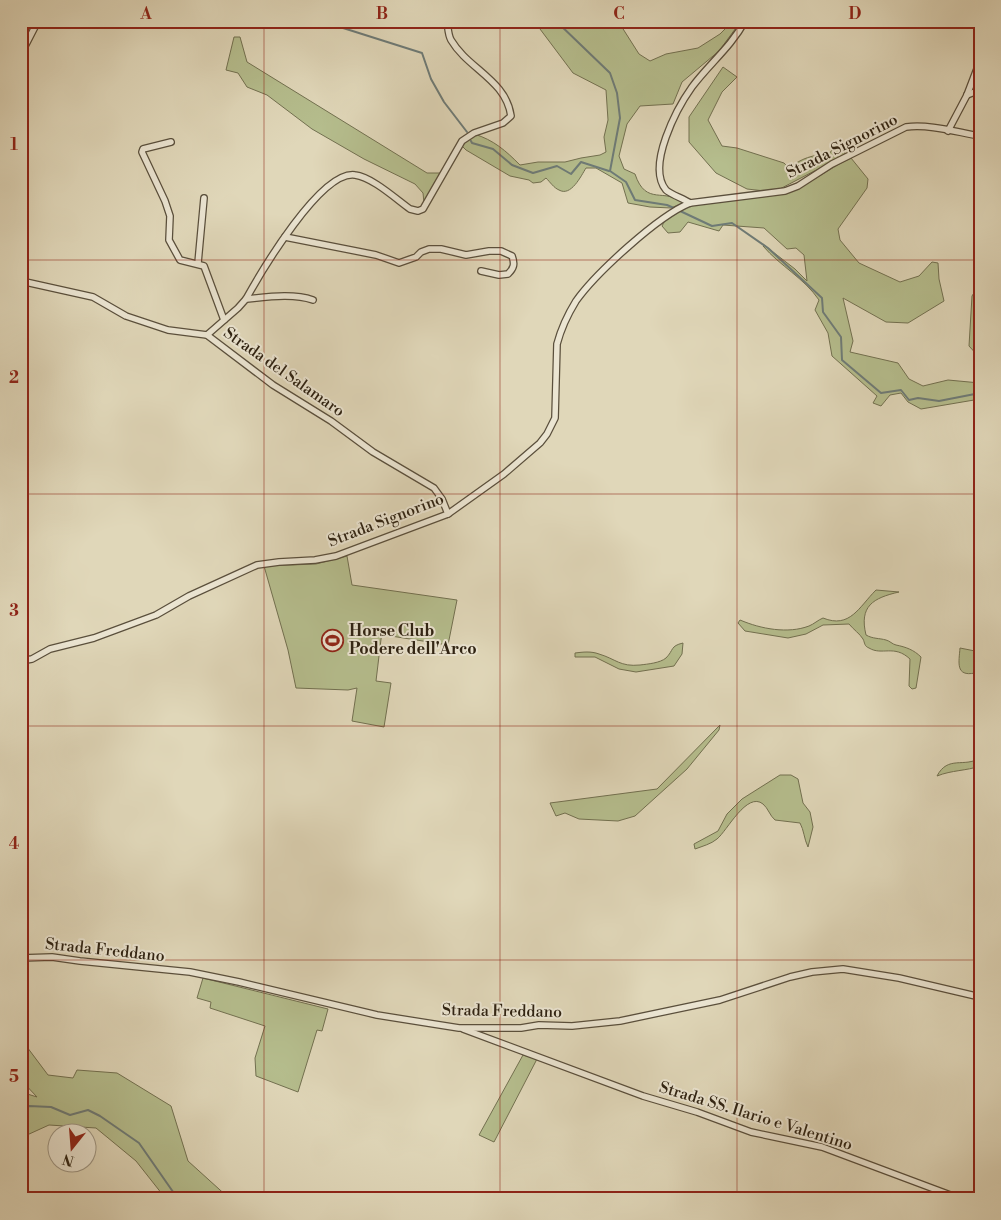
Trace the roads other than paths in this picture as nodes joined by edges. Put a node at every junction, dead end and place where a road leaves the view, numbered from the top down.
1 (38, 21) edge
2 (447, 21) edge
3 (745, 21) edge
4 (21, 54) edge
5 (980, 61) edge
6 (980, 90) edge
7 (967, 95) junction
8 (948, 131) junction
9 (980, 136) edge
10 (171, 142) dead end
11 (204, 198) dead end
12 (690, 203) junction
13 (285, 237) junction
14 (198, 263) junction
15 (482, 271) dead end
16 (21, 281) edge
17 (246, 299) junction
18 (313, 300) dead end
19 (224, 320) junction
20 (207, 335) junction
21 (448, 514) junction
22 (21, 662) edge
23 (21, 958) edge
24 (980, 997) edge
25 (459, 1028) junction
26 (961, 1199) edge

1 - 4 street
2 - 13 street
3 - 12 street
5 - 7 street
6 - 7 street
7 - 8 street
8 - 9 street, Strada Signorino
8 - 12 street, Strada Signorino
10 - 14 street
11 - 14 street
12 - 21 street, Strada Signorino
13 - 15 street
13 - 17 street
14 - 19 street
16 - 20 street, Strada del Salamaro
17 - 18 street
17 - 19 street
19 - 20 street
20 - 21 street, Strada del Salamaro
21 - 22 street, Strada Signorino
23 - 25 street, Strada Freddano
24 - 25 street, Strada Freddano
25 - 26 street, Strada SS. Ilario e Valentino

